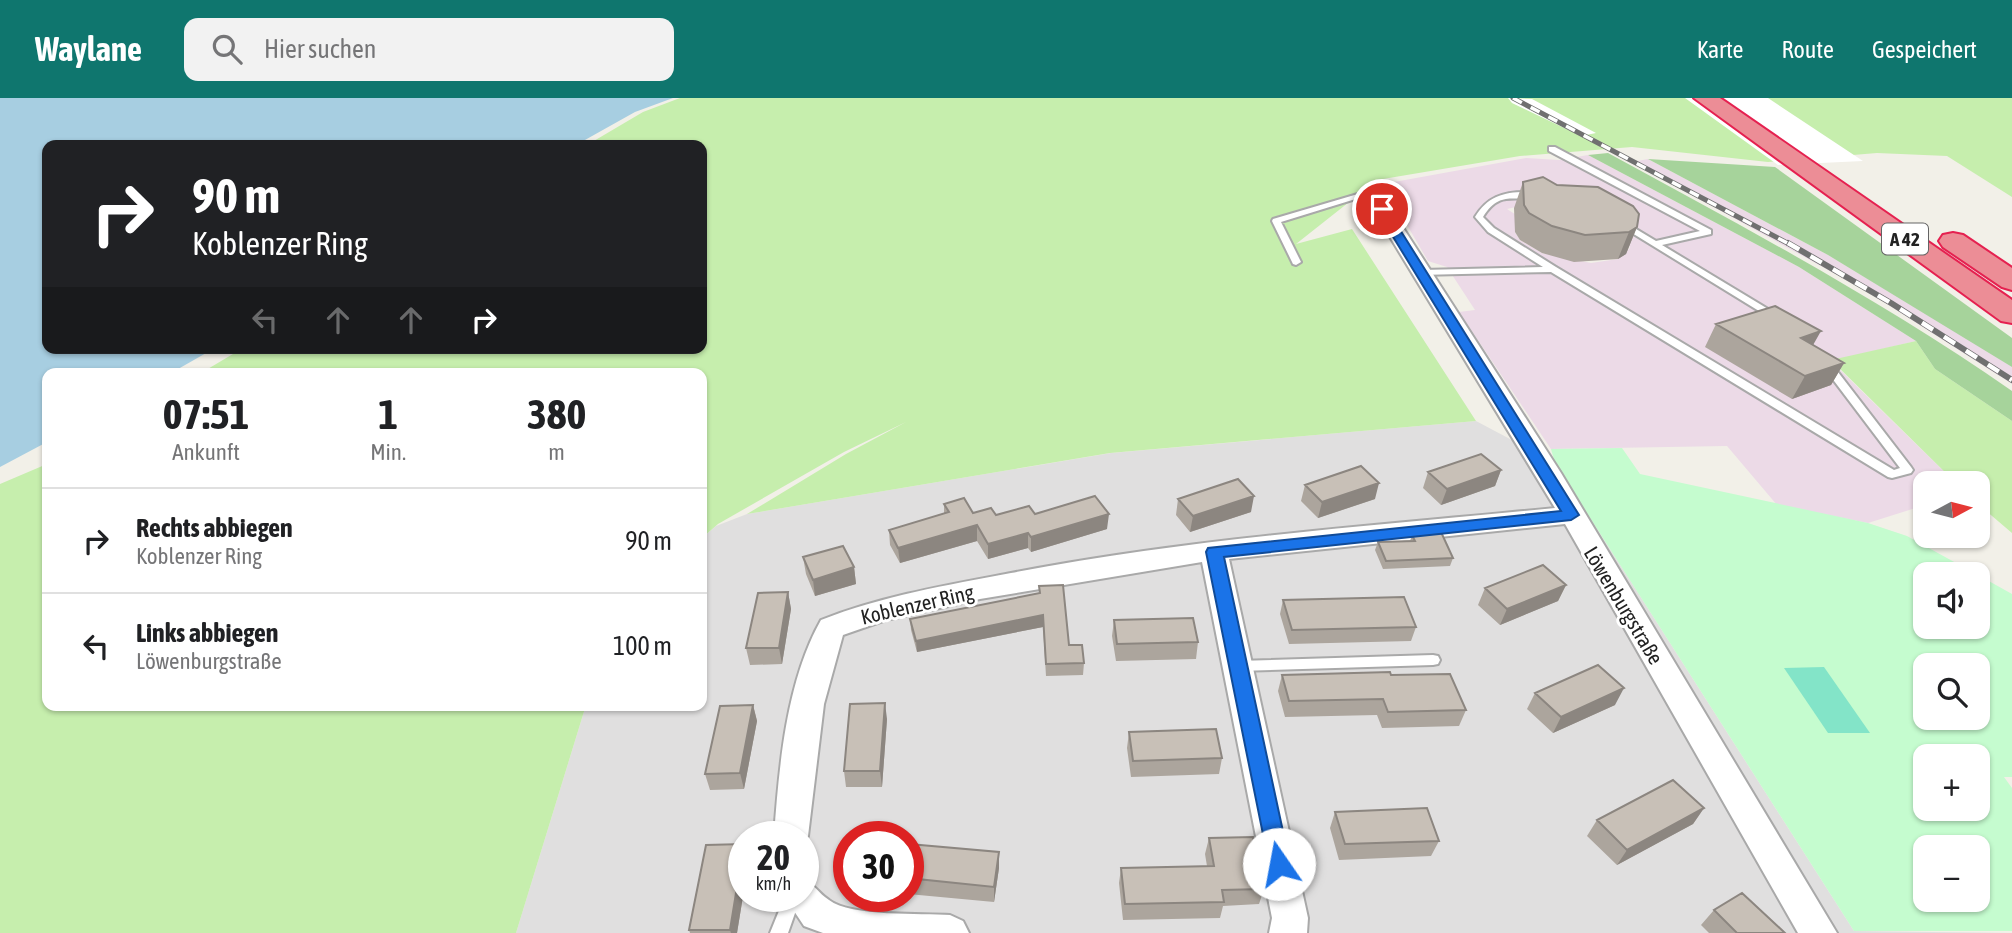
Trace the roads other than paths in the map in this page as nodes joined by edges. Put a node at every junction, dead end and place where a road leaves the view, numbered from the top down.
1 (1705, 98) edge
2 (1742, 98) edge
3 (1552, 149) dead end
4 (1545, 197) edge
5 (1377, 201) joint
6 (1611, 218) edge
7 (1655, 244) junction
8 (1296, 262) dead end
9 (1553, 269) junction
10 (1422, 273) junction
11 (2012, 281) edge
12 (2012, 314) edge
13 (1789, 328) edge
14 (1817, 352) edge
15 (1571, 515) junction
16 (1214, 552) junction
17 (1433, 660) dead end
18 (1238, 666) junction
19 (793, 821) edge
20 (787, 912) edge
21 (815, 912) edge
22 (779, 933) edge
23 (950, 933) edge
24 (1288, 933) edge
25 (1818, 933) edge

1 - 12 highway, A 42
2 - 11 highway, A 42
3 - 7 lane
4 - 9 lane
5 - 8 lane
5 - 10 street, Löwenburgstraße
6 - 7 lane
7 - 13 lane
9 - 10 lane
9 - 14 lane
10 - 15 street, Löwenburgstraße
15 - 16 street, Koblenzer Ring
15 - 25 street, Löwenburgstraße
16 - 18 street
16 - 19 street, Koblenzer Ring
17 - 18 lane
18 - 24 street
20 - 22 lane
21 - 23 street

